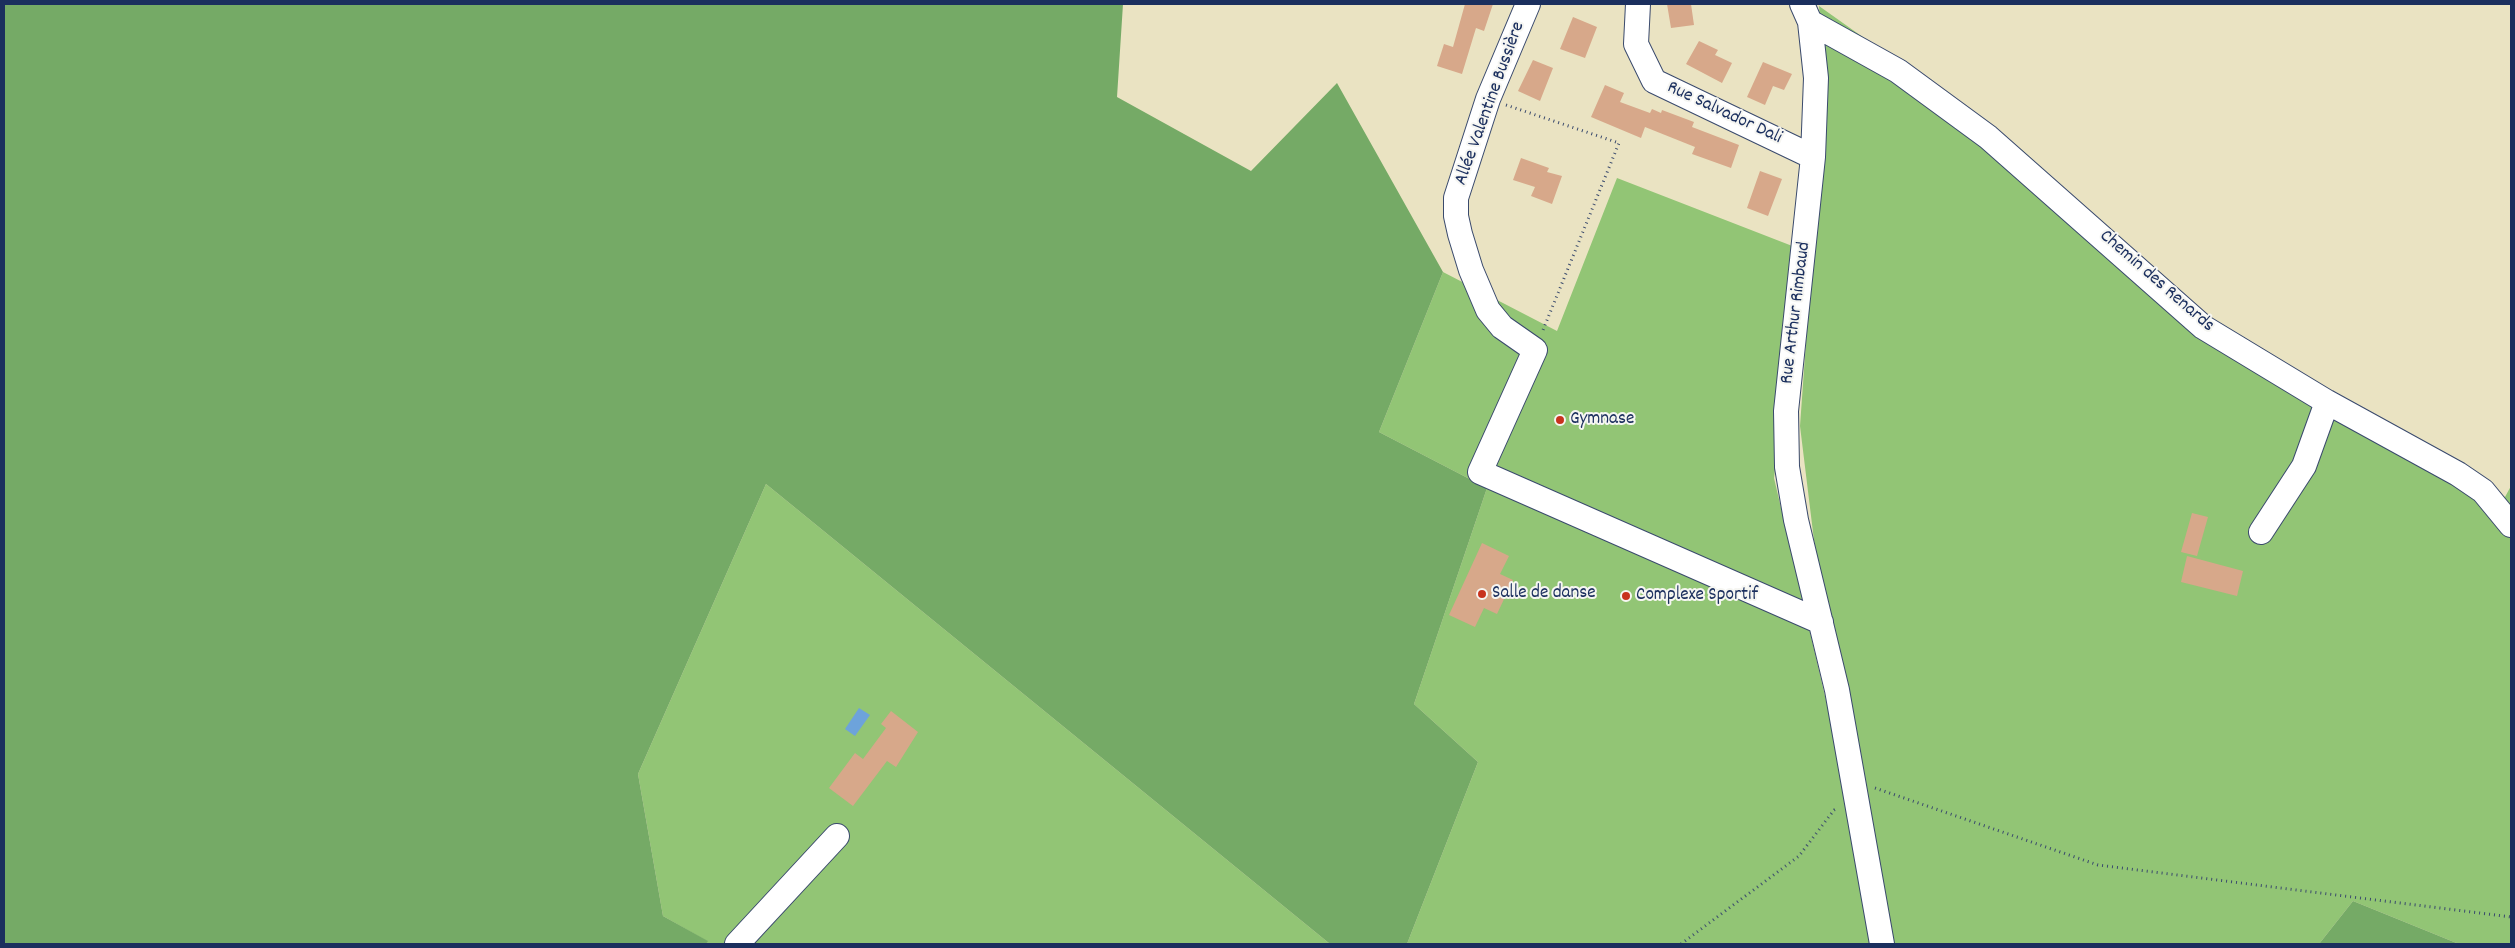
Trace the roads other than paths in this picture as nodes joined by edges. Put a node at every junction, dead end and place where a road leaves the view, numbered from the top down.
1 (1528, 4) edge
2 (1638, 4) edge
3 (1806, 13) edge
4 (1813, 157) junction
5 (2327, 402) junction
6 (2511, 524) edge
7 (2261, 532) dead end
8 (1821, 622) junction
9 (837, 836) dead end
10 (738, 944) edge
11 (1882, 944) edge

1 - 8 street, Allée Valentine Bussière
2 - 4 street, Rue Salvador Dali
3 - 4 street, Rue Arthur Rimbaud
3 - 5 street, Chemin des Renards
4 - 8 street, Rue Arthur Rimbaud
5 - 6 street, Chemin des Renards
5 - 7 street
8 - 11 street, Rue Arthur Rimbaud
9 - 10 street

